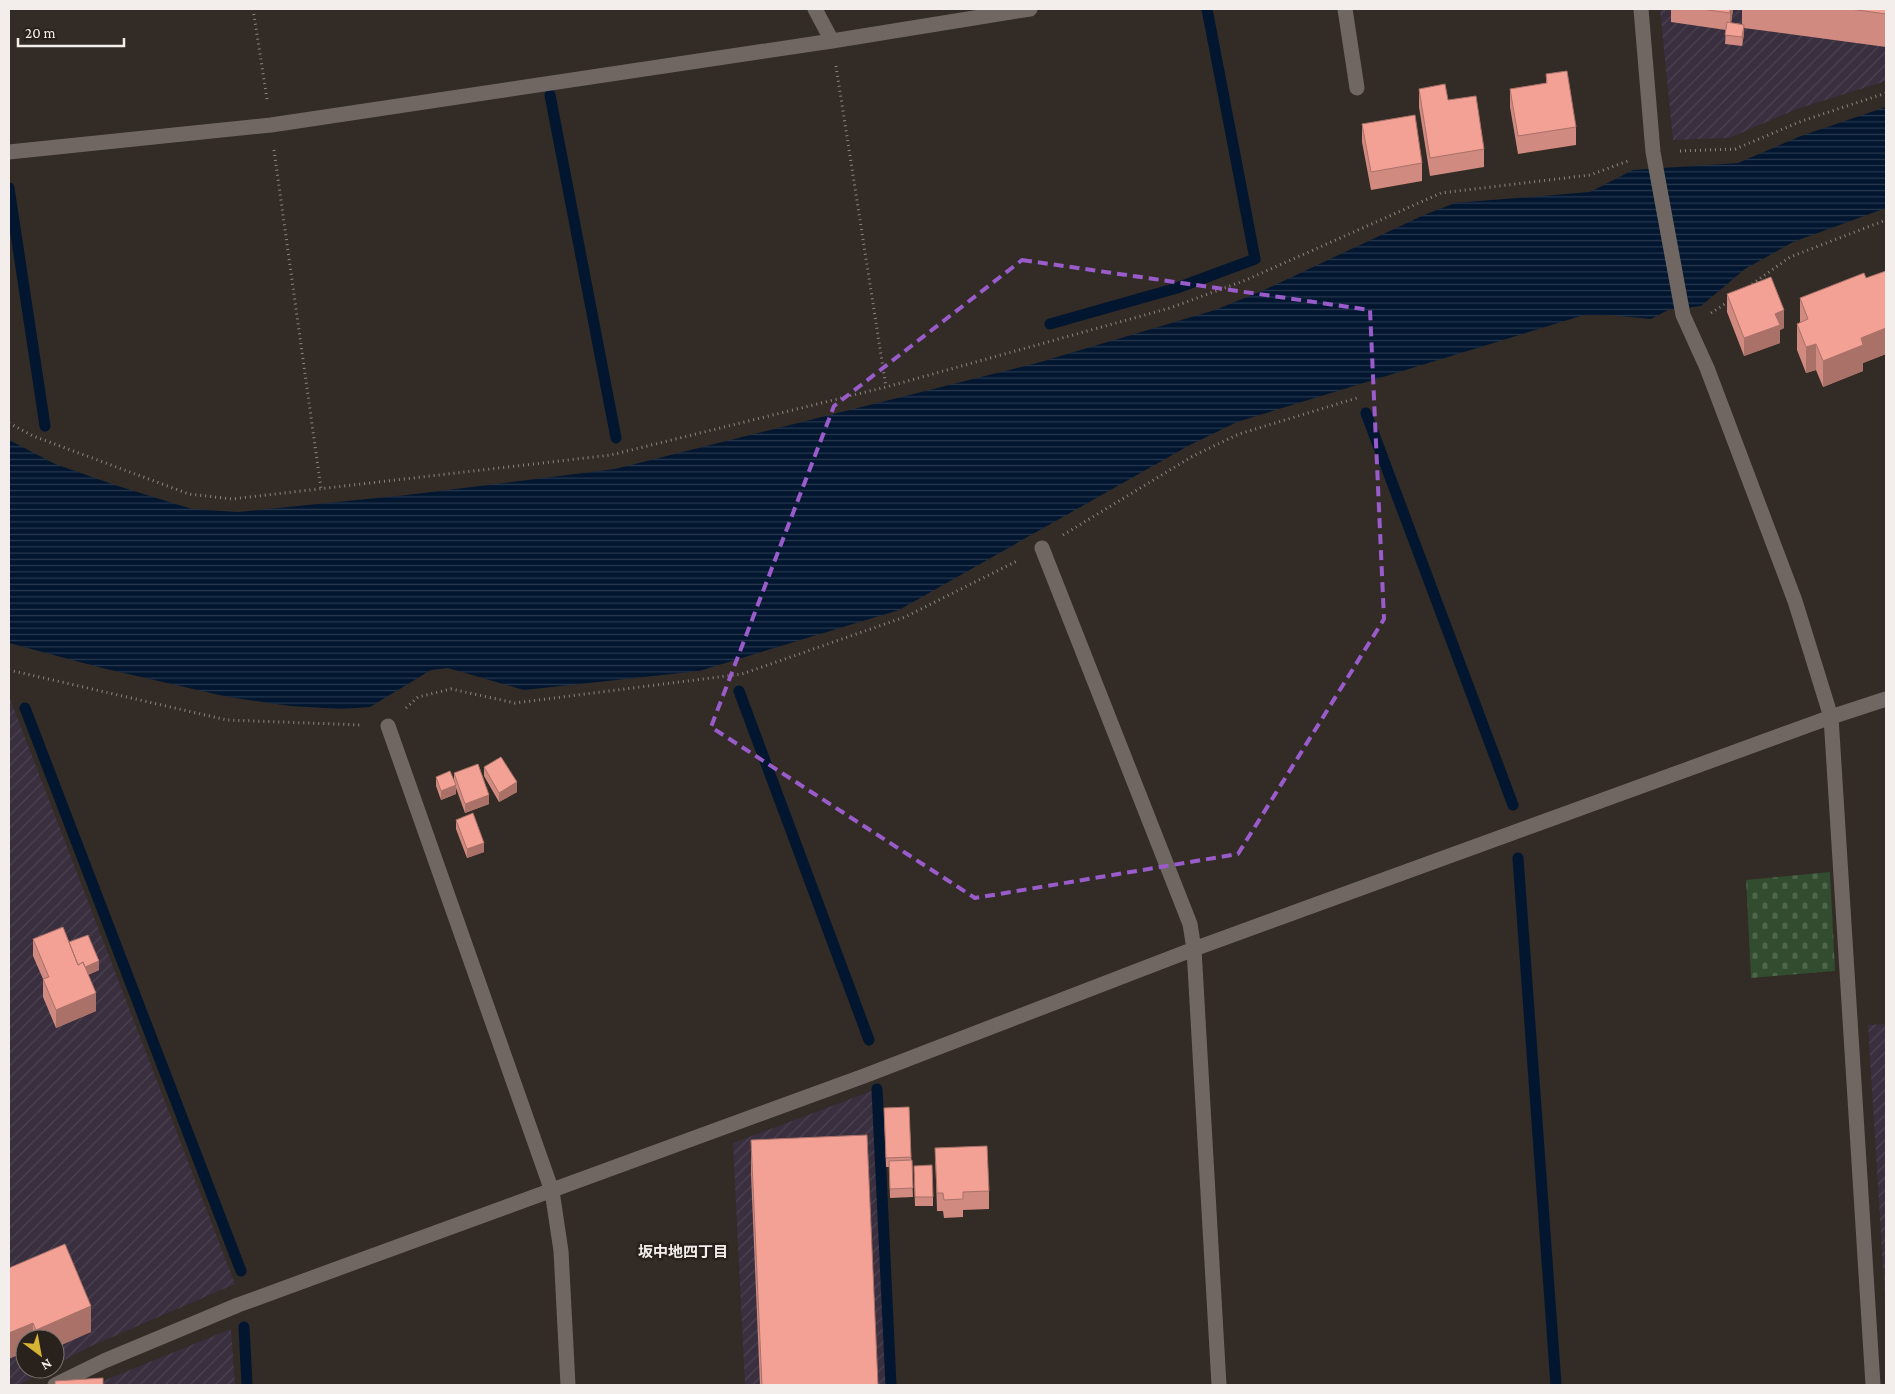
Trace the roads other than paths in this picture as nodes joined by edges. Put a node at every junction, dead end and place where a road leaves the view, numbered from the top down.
1 (815, 9) edge
2 (1030, 9) edge
3 (1345, 9) edge
4 (1641, 9) edge
5 (832, 40) junction
6 (1357, 88) dead end
7 (9, 152) edge
8 (1042, 548) road end
9 (1886, 700) edge
10 (1831, 717) junction
11 (388, 726) road end
12 (1194, 949) junction
13 (552, 1191) junction
14 (55, 1385) edge
15 (568, 1385) edge
16 (1219, 1385) edge
17 (1873, 1385) edge

1 - 5 street
2 - 5 street
3 - 6 street
4 - 10 street
5 - 7 street
8 - 12 street
9 - 10 street
10 - 12 street
10 - 17 street
11 - 13 street
12 - 13 street
12 - 16 street
13 - 14 street
13 - 15 street

